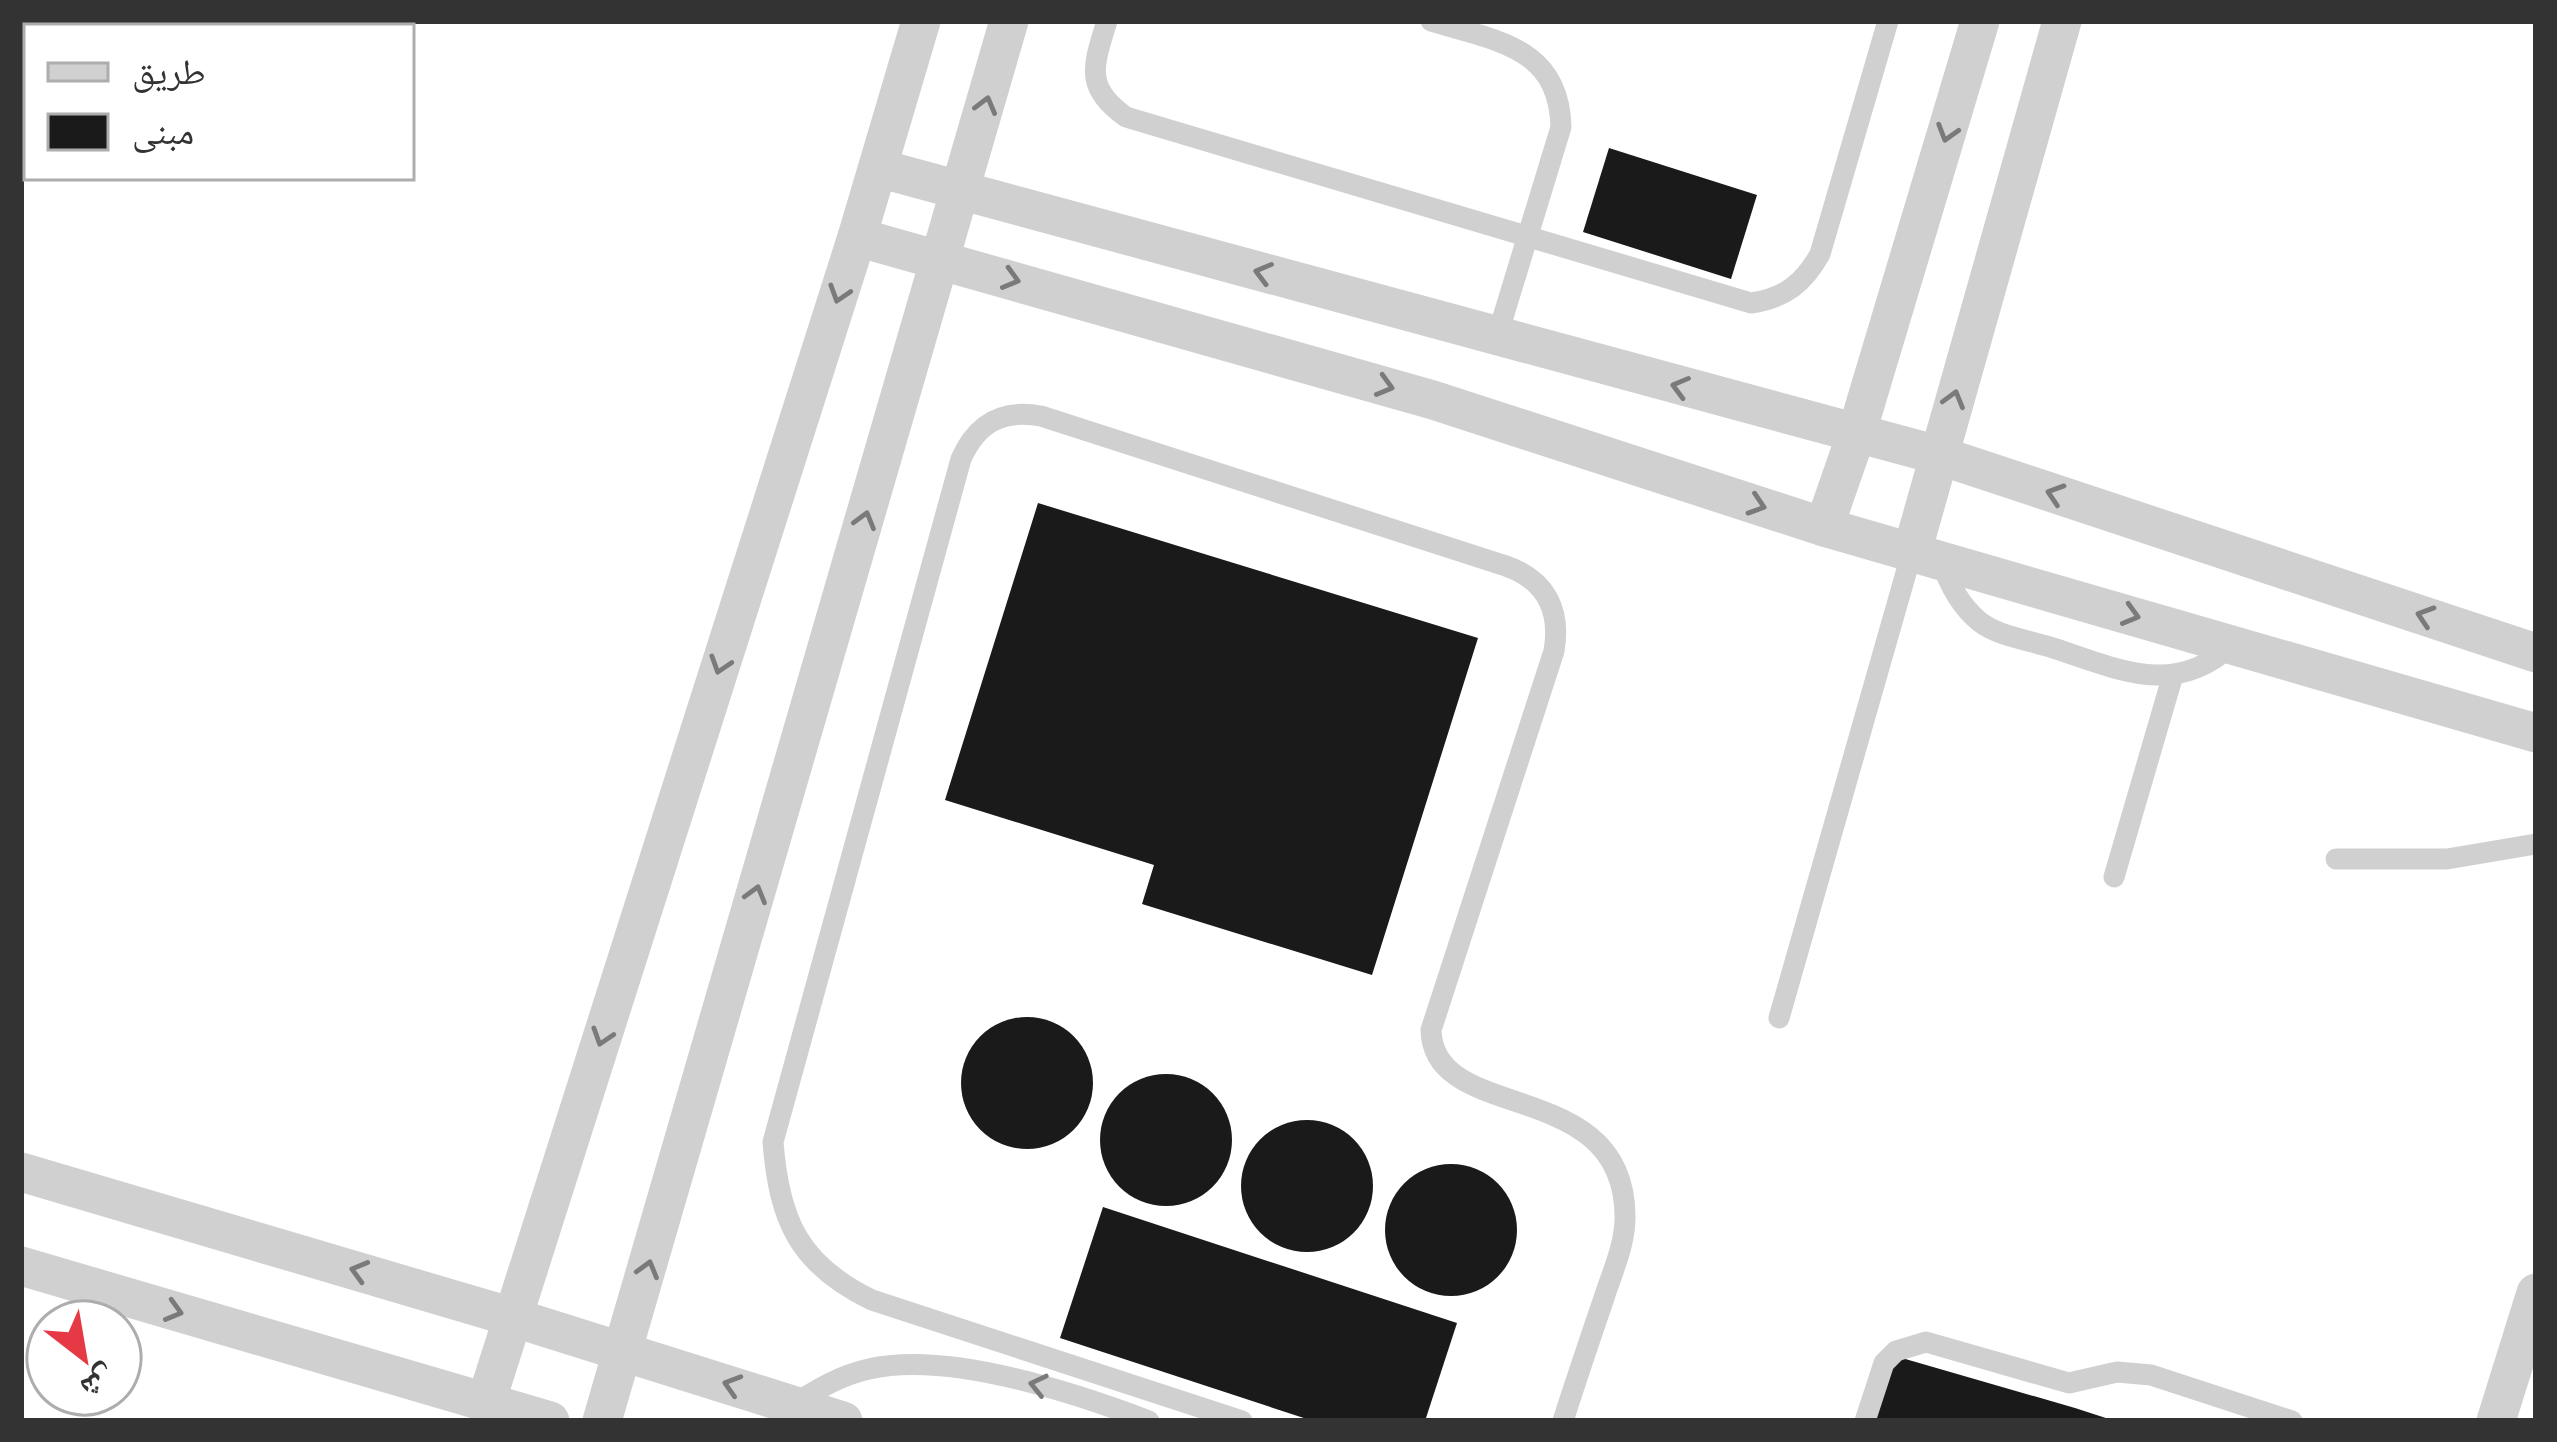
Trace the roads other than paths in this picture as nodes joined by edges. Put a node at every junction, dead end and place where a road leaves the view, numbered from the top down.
1 (921, 21) edge
2 (1009, 21) edge
3 (1107, 21) edge
4 (1431, 21) edge
5 (1888, 21) edge
6 (1980, 21) edge
7 (2062, 21) edge
8 (878, 168) junction
9 (962, 191) junction
10 (1526, 236) junction
11 (857, 237) junction
12 (940, 259) junction
13 (1497, 337) junction
14 (1856, 435) junction
15 (1938, 455) junction
16 (1824, 527) junction
17 (1926, 556) junction
18 (2232, 645) junction
19 (2536, 653) edge
20 (2173, 675) junction
21 (2536, 733) edge
22 (2536, 844) edge
23 (2336, 859) dead end
24 (2114, 877) dead end
25 (1780, 1018) dead end
26 (21, 1172) edge
27 (21, 1267) edge
28 (2536, 1293) edge
29 (512, 1316) junction
30 (966, 1330) junction
31 (624, 1352) junction
32 (954, 1370) junction
33 (486, 1402) junction
34 (793, 1405) junction
35 (550, 1421) edge
36 (602, 1421) edge
37 (843, 1421) edge
38 (1149, 1421) edge
39 (1242, 1421) edge
40 (1563, 1421) edge
41 (1865, 1421) edge
42 (2292, 1421) edge
43 (2496, 1421) edge

1 - 8 street
9 -> 2 street
3 - 10 lane
4 - 10 lane
5 - 10 lane
6 -> 14 street
15 -> 7 street
8 - 9 street
8 - 11 street
9 - 12 street
13 -> 9 street
10 - 13 lane
11 - 12 street
11 -> 29 street
12 -> 16 street
31 -> 12 street
14 -> 13 street
14 - 15 street
14 - 16 street
15 - 17 street
19 -> 15 street
16 - 17 street
17 -> 18 street
17 - 20 lane
17 - 25 lane
18 - 20 lane
18 - 21 street
20 - 24 lane
22 - 23 lane
29 -> 26 street
27 -> 33 street
28 - 43 street
29 - 31 street
29 - 33 street
30 - 32 lane
30 - 39 lane
30 - 40 lane
34 -> 31 street
31 - 36 street
32 - 34 lane
38 -> 32 lane
33 - 35 street
34 - 37 street
41 - 42 lane

